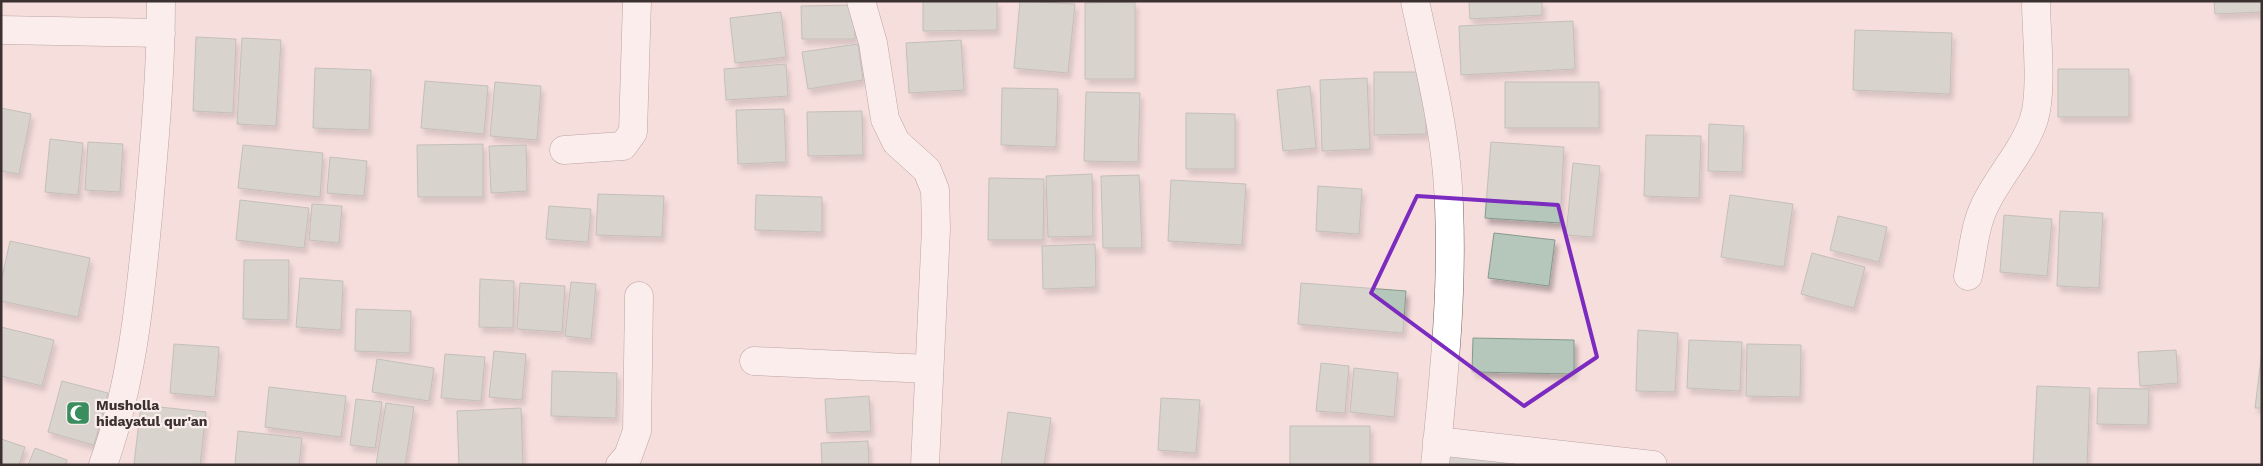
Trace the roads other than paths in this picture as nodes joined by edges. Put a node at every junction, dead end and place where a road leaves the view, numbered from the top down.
1 (161, 1) edge
2 (637, 1) edge
3 (860, 1) edge
4 (1415, 1) edge
5 (2036, 1) edge
6 (1, 30) edge
7 (161, 32) junction
8 (564, 150) dead end
9 (1968, 276) dead end
10 (639, 296) dead end
11 (754, 360) dead end
12 (929, 369) junction
13 (1436, 453) edge
14 (103, 465) edge
15 (620, 465) edge
16 (925, 465) edge
17 (1653, 465) edge

1 - 7 street
2 - 8 street
3 - 12 street
4 - 13 street
5 - 9 street
6 - 7 street
7 - 14 street
10 - 15 street
11 - 12 street
12 - 16 street
13 - 17 street

